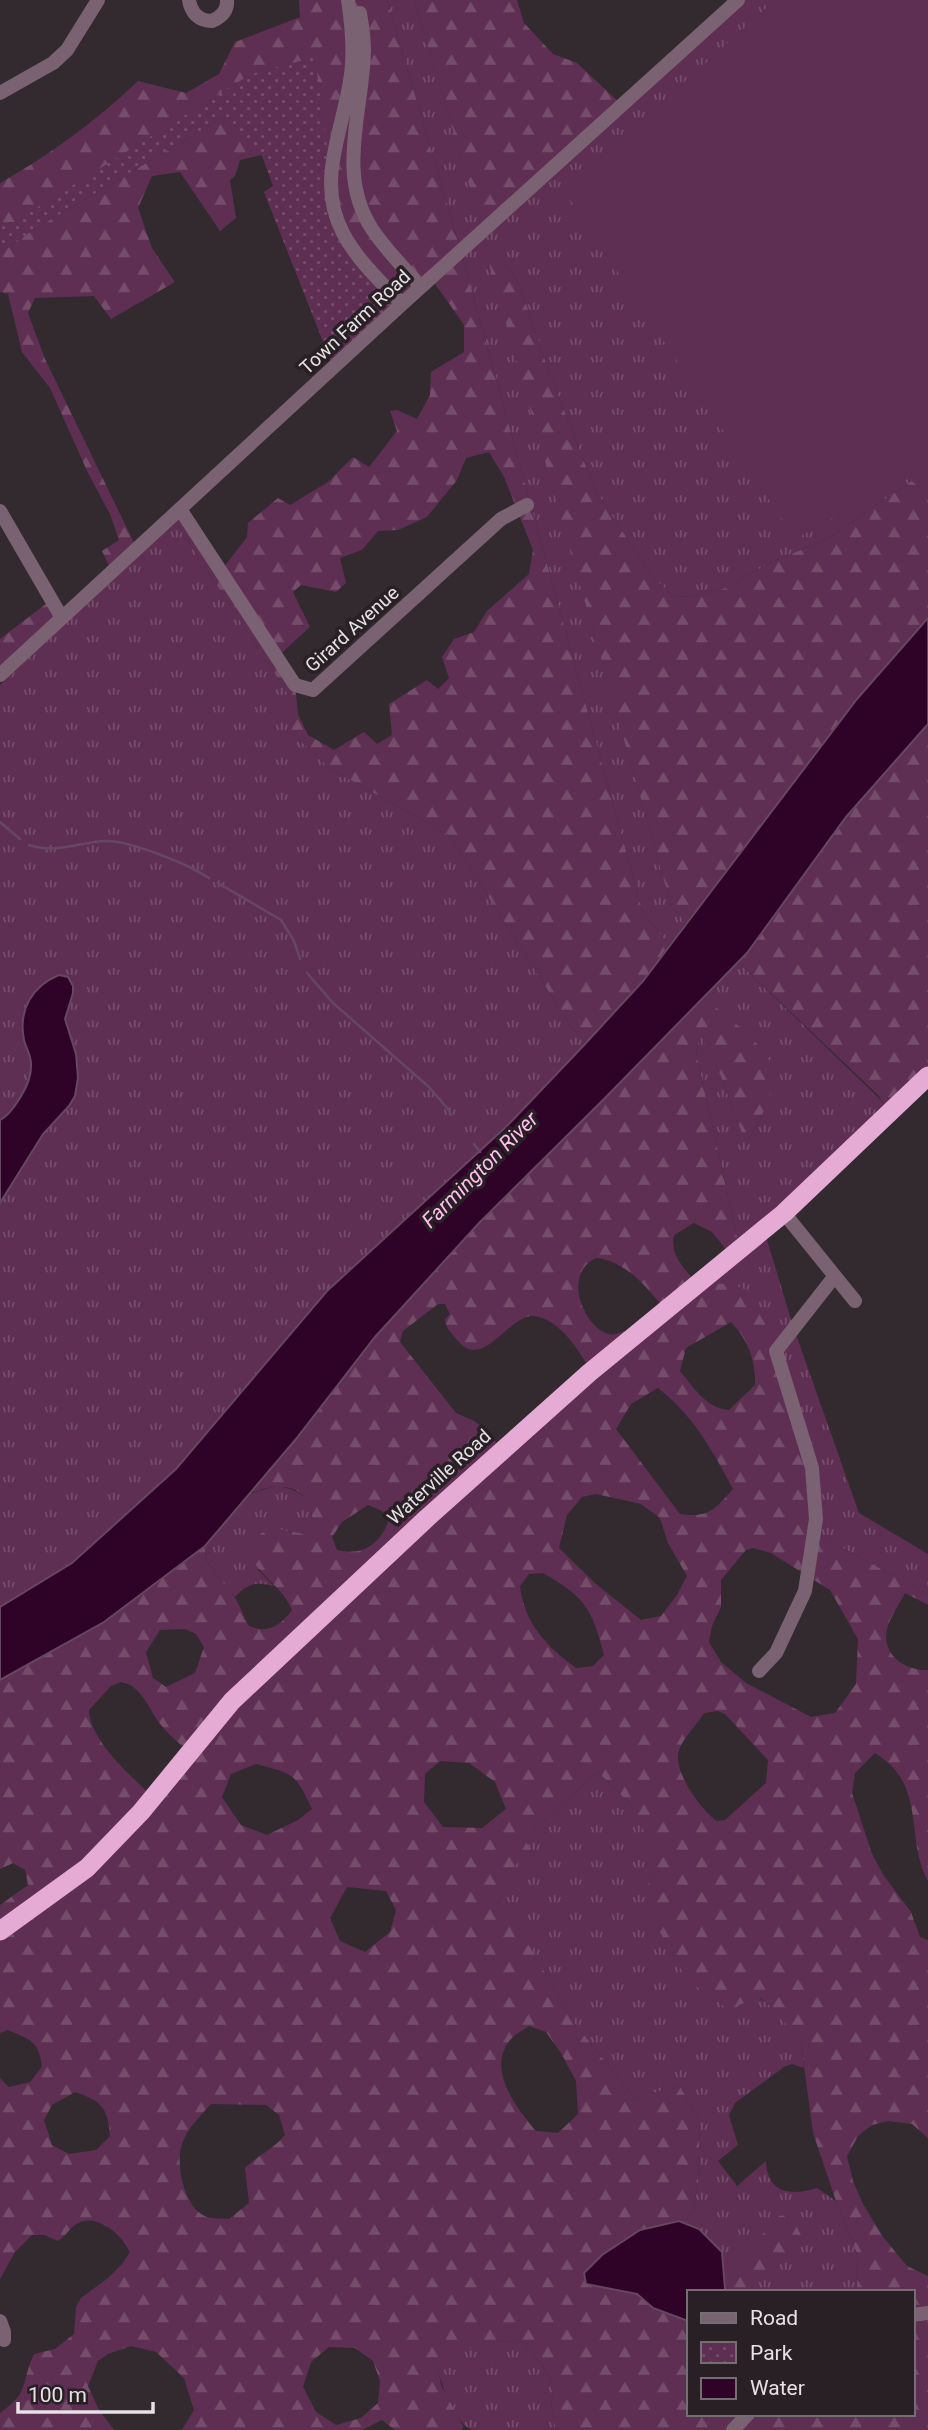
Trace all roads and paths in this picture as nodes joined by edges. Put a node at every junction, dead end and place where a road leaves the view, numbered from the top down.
1 (98, 0) edge
2 (189, 0) edge
3 (227, 0) edge
4 (348, 0) edge
5 (358, 0) edge
6 (738, 0) edge
7 (0, 93) edge
8 (421, 287) junction
9 (402, 304) junction
10 (527, 505) dead end
11 (180, 509) junction
12 (0, 511) edge
13 (62, 618) junction
14 (0, 675) edge
15 (928, 1076) edge
16 (784, 1213) junction
17 (834, 1277) junction
18 (855, 1301) dead end
19 (759, 1671) dead end
20 (0, 1931) edge
21 (0, 2321) edge
22 (4, 2340) dead end
23 (746, 2416) edge
24 (733, 2430) edge

1 - 7 street
2 - 3 street
4 - 9 street
5 - 8 street
6 - 8 street, Town Farm Road
8 - 9 street, Town Farm Road
9 - 11 street, Town Farm Road
10 - 11 street, Girard Avenue
11 - 13 street, Town Farm Road
12 - 13 street
13 - 14 street, Town Farm Road
15 - 16 highway, Waterville Road
16 - 17 street
16 - 20 highway, Waterville Road
17 - 18 street
17 - 19 street
21 - 22 street
23 - 24 street

